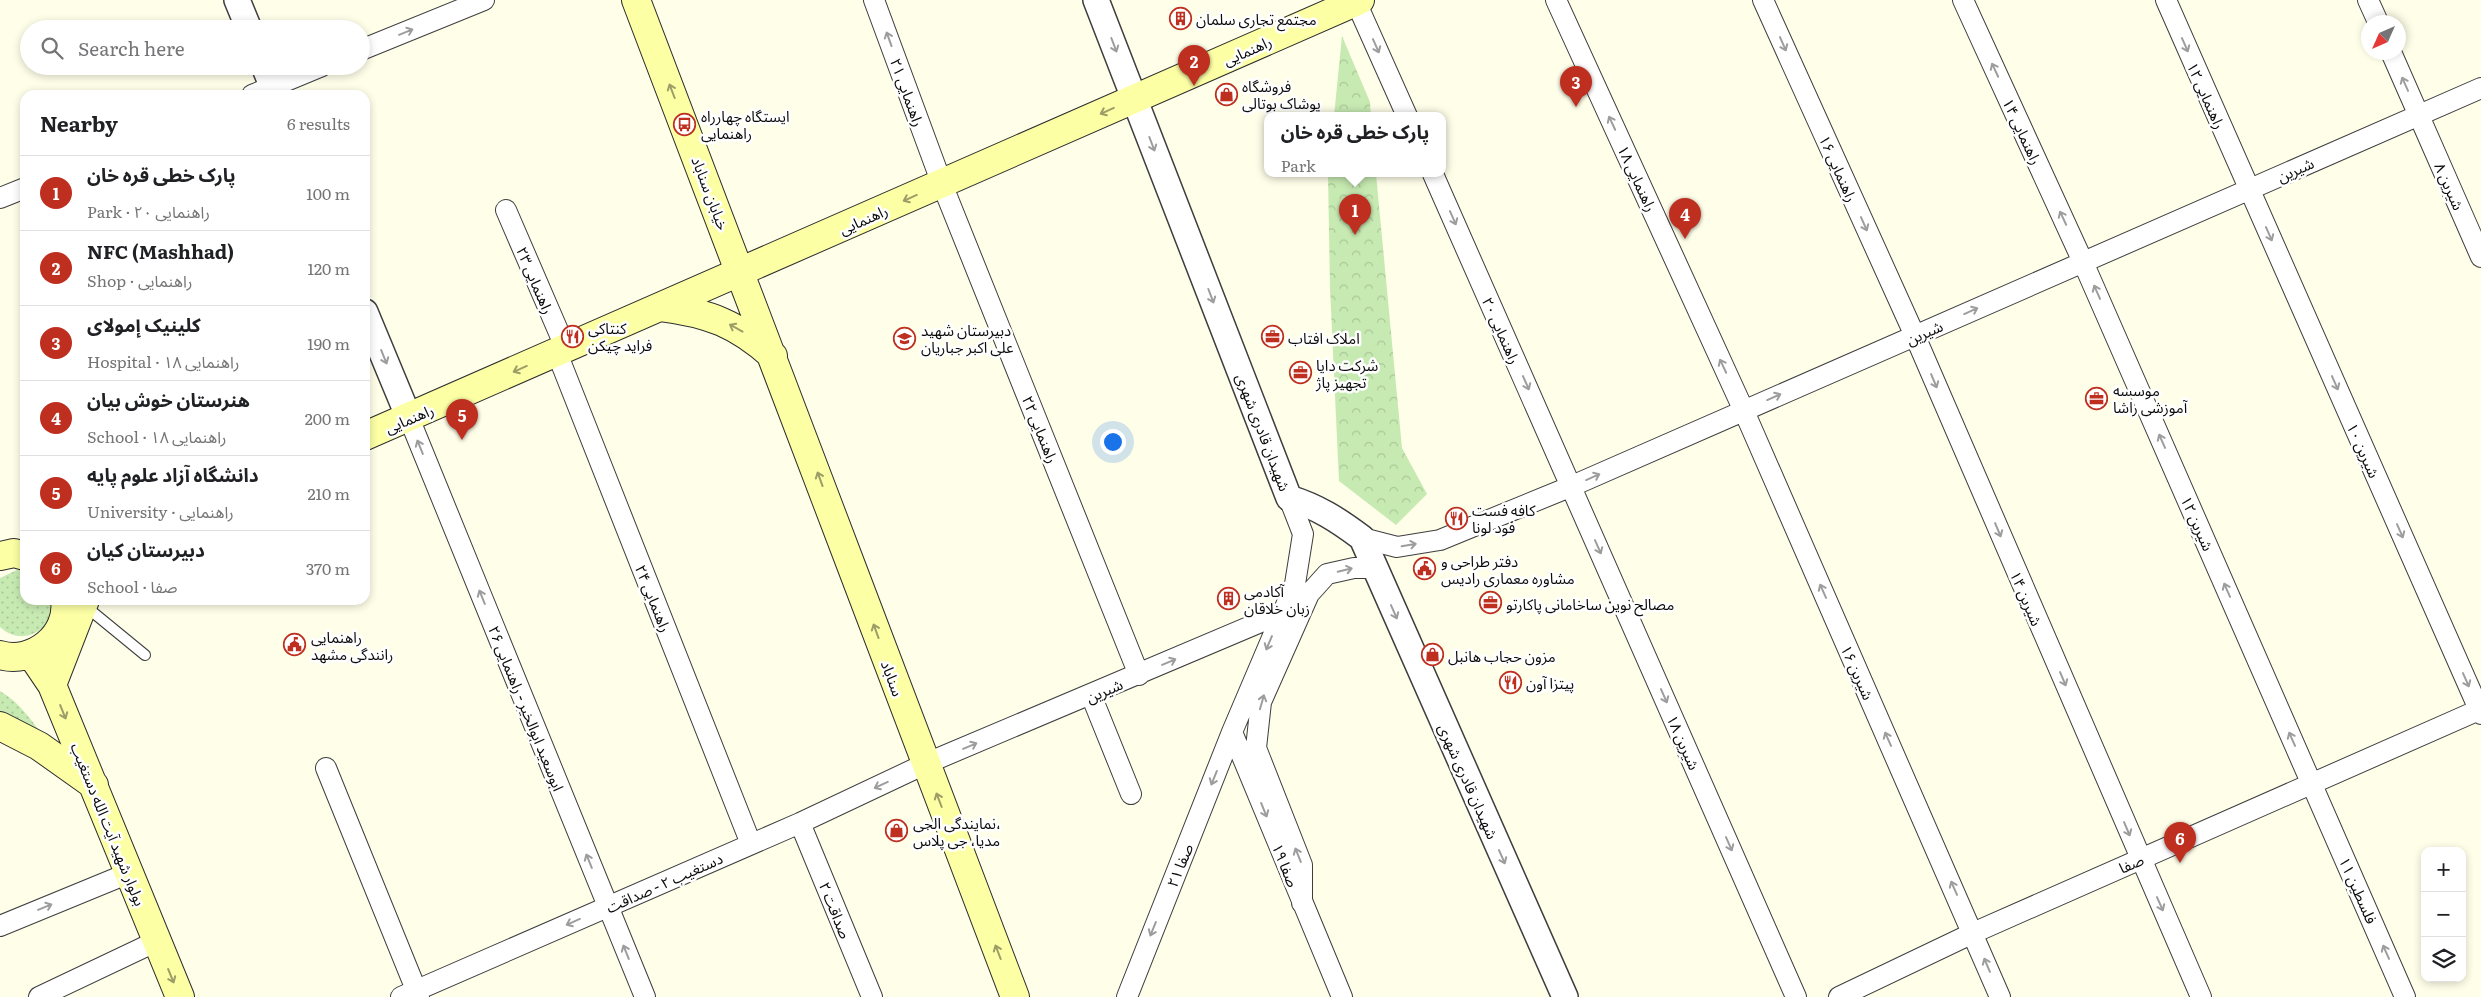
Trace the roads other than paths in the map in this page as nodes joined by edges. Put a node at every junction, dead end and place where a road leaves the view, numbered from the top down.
1 (237, 0) edge
2 (484, 0) edge
3 (636, 0) edge
4 (874, 0) edge
5 (1096, 0) edge
6 (1556, 0) edge
7 (1763, 0) edge
8 (1963, 0) edge
9 (2166, 0) edge
10 (2368, 0) edge
11 (1358, 1) edge
12 (2375, 15) edge
13 (245, 20) edge
14 (370, 46) edge
15 (2395, 60) edge
16 (297, 75) edge
17 (266, 86) edge
18 (2481, 88) edge
19 (1135, 99) junction
20 (1405, 112) edge
21 (2419, 115) junction
22 (1434, 177) edge
23 (942, 184) junction
24 (2249, 189) junction
25 (20, 190) edge
26 (0, 198) edge
27 (506, 210) dead end
28 (2481, 258) edge
29 (2084, 262) junction
30 (742, 272) junction
31 (661, 307) junction
32 (370, 324) edge
33 (1915, 336) junction
34 (562, 351) junction
35 (774, 357) junction
36 (1744, 411) junction
37 (409, 418) junction
38 (370, 434) edge
39 (1572, 486) junction
40 (1289, 498) junction
41 (1362, 538) junction
42 (20, 555) edge
43 (0, 556) edge
44 (1374, 568) junction
45 (74, 605) edge
46 (76, 605) edge
47 (82, 605) edge
48 (1282, 613) junction
49 (31, 654) junction
50 (0, 655) edge
51 (145, 655) dead end
52 (1139, 675) junction
53 (52, 685) junction
54 (1090, 695) junction
55 (2480, 711) edge
56 (0, 726) edge
57 (1232, 732) junction
58 (925, 764) junction
59 (326, 768) dead end
60 (2312, 784) junction
61 (94, 785) junction
62 (1131, 794) dead end
63 (800, 823) junction
64 (751, 844) junction
65 (2140, 859) junction
66 (130, 874) junction
67 (1302, 903) junction
68 (608, 906) junction
69 (0, 926) edge
70 (1973, 933) junction
71 (157, 941) junction
72 (412, 995) edge
73 (1127, 996) edge
74 (39, 997) edge
75 (180, 997) edge
76 (645, 997) edge
77 (872, 997) edge
78 (1015, 997) edge
79 (1342, 997) edge
80 (1565, 997) edge
81 (1796, 997) edge
82 (1839, 997) edge
83 (2000, 997) edge
84 (2201, 997) edge
85 (2405, 997) edge

1 - 13 street
14 -> 2 street
30 -> 3 main road, خیابان سناباد
23 -> 4 street, راهنمایی ۲۱
5 -> 19 street, شهیدان قادری شهری
36 -> 6 street, راهنمایی ۱۸
7 -> 33 street, راهنمایی ۱۶
29 -> 8 street, راهنمایی ۱۴
9 -> 24 street, راهنمایی ۱۲
10 - 12 street
11 - 19 main road, راهنمایی
11 -> 20 street
21 -> 15 street, شیرین ۸
16 - 17 street
18 - 21 street, شیرین
19 -> 23 main road, راهنمایی
19 -> 40 street, شهیدان قادری شهری
21 - 24 street, شیرین
21 - 28 street, شیرین ۸
22 -> 39 street, راهنمایی ۲۰
23 -> 30 main road, راهنمایی
23 - 52 street, راهنمایی ۲۲
24 - 29 street, شیرین
24 -> 55 street, شیرین ۱۰
25 - 26 street
27 - 34 street, راهنمایی ۲۳
33 -> 29 street, شیرین
60 -> 29 street, شیرین ۱۲
30 - 31 main road, راهنمایی
30 - 35 main road, خیابان سناباد
31 - 34 main road, راهنمایی
35 -> 31 main road
32 -> 37 street
36 -> 33 street, شیرین
33 -> 65 street, شیرین ۱۴
34 -> 37 main road, راهنمایی
34 - 64 street, راهنمایی ۲۴
58 -> 35 main road, سناباد
39 -> 36 street, شیرین
70 -> 36 street, شیرین ۱۶
37 - 38 main road, راهنمایی
68 -> 37 street, ابوسعید ابوالخیر - راهنمایی ۲۶
41 -> 39 street, شیرین
39 -> 81 street, شیرین ۱۸
40 - 41 street, شهیدان قادری شهری
40 - 48 street, صفا ۲۱
41 - 44 street, شهیدان قادری شهری
42 - 43 main road
67 -> 44 street
44 -> 80 street, شهیدان قادری شهری
45 - 49 main road
46 - 53 main road
47 - 51 lane
52 -> 48 street, شیرین
48 -> 57 street, صفا ۲۱
49 - 50 main road
49 - 53 main road, بولوار شهید آیت الله دستغیب
52 - 54 street, شیرین
53 -> 61 main road, بولوار شهید آیت الله دستغیب
58 -> 54 street, شیرین
54 - 62 street
55 - 60 street, صفا
56 - 61 main road
57 -> 67 street, صفا ۱۹
57 -> 73 street, صفا ۲۱
58 -> 63 street, دستغیب ۲ - صداقت
78 -> 58 main road, سناباد
59 - 72 street
60 - 65 street, صفا
85 -> 60 street, فلسطین ۱۱
61 - 66 main road, بولوار شهید آیت الله دستغیب
63 - 64 street, دستغیب ۲ - صداقت
63 - 77 street, صداقت ۲
64 - 68 street, دستغیب ۲ - صداقت
65 - 70 street, صفا
65 -> 84 street, شیرین ۱۴
69 -> 66 street
66 - 71 main road, بولوار شهید آیت الله دستغیب
67 - 79 street, صفا ۱۹
68 -> 72 street, دستغیب ۲ - صداقت
76 -> 68 street, ابوسعید ابوالخیر - راهنمایی ۲۶
70 - 82 street, صفا
83 -> 70 street, شیرین ۱۶
71 - 74 street
71 -> 75 main road, بولوار شهید آیت الله دستغیب

